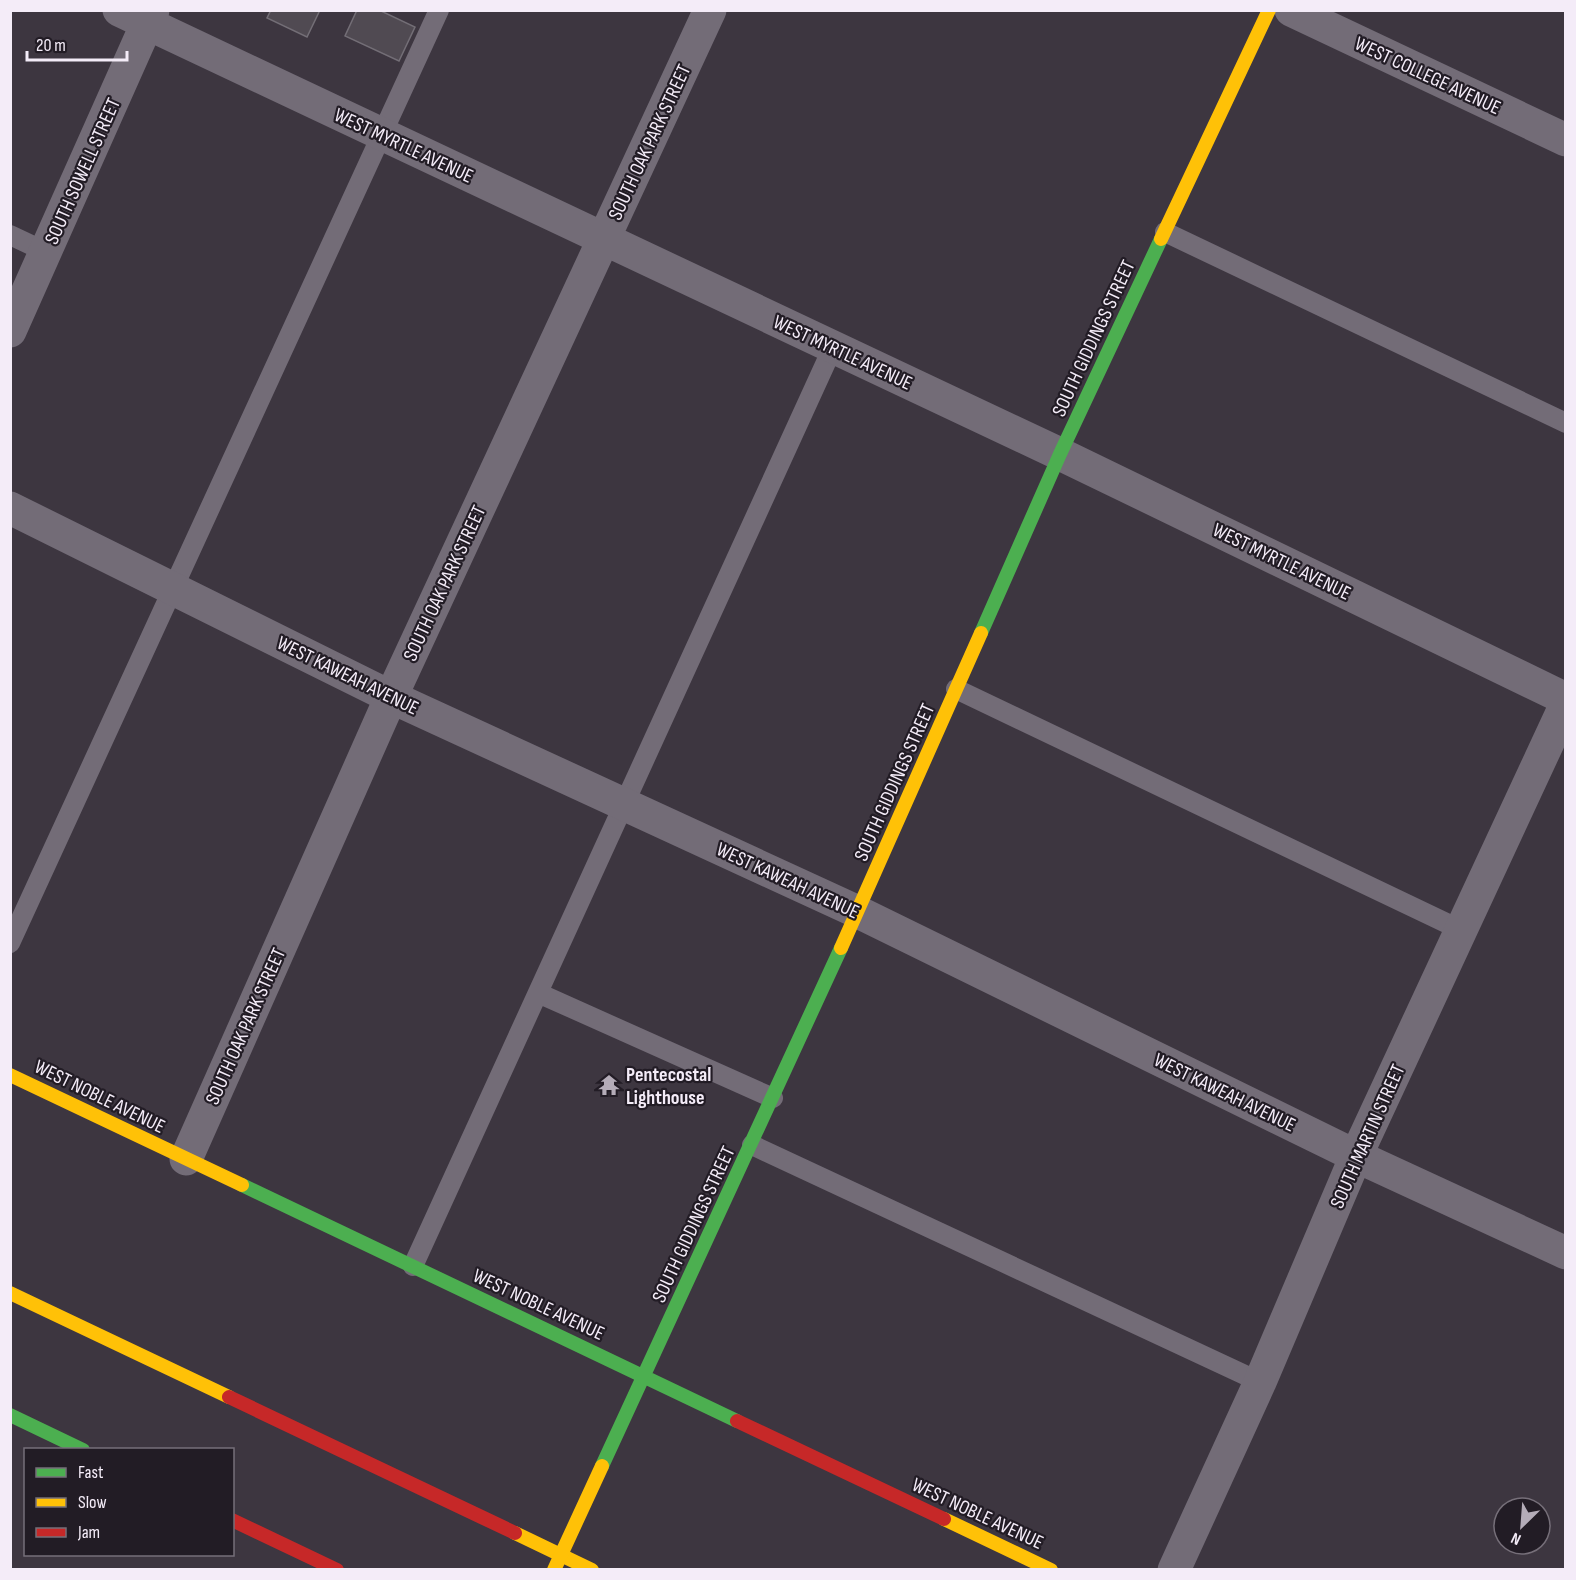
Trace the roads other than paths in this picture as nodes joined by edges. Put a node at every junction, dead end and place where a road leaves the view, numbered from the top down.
1 (439, 10) edge
2 (710, 10) edge
3 (1269, 10) edge
4 (1291, 10) edge
5 (139, 15) edge
6 (382, 135) junction
7 (1566, 140) edge
8 (1165, 232) junction
9 (10, 235) edge
10 (605, 240) junction
11 (46, 252) junction
12 (10, 331) edge
13 (832, 347) junction
14 (1566, 423) edge
15 (1060, 454) junction
16 (10, 508) edge
17 (173, 589) junction
18 (956, 689) junction
19 (391, 697) junction
20 (1566, 699) edge
21 (1566, 704) edge
22 (625, 804) junction
23 (858, 912) junction
24 (1461, 930) junction
25 (10, 943) edge
26 (538, 993) junction
27 (10, 1075) edge
28 (773, 1098) junction
29 (752, 1144) junction
30 (1356, 1156) junction
31 (186, 1159) junction
32 (1566, 1252) edge
33 (413, 1266) junction
34 (10, 1293) edge
35 (643, 1375) junction
36 (1260, 1382) junction
37 (10, 1415) edge
38 (81, 1448) edge
39 (234, 1521) edge
40 (337, 1569) edge
41 (554, 1569) edge
42 (592, 1569) edge
43 (1052, 1569) edge
44 (1174, 1569) edge

1 - 6 lane
2 - 10 street, SOUTH OAK PARK STREET
3 - 8 main road, SOUTH GIDDINGS STREET
4 - 7 street, WEST COLLEGE AVENUE
5 - 6 street, WEST MYRTLE AVENUE
5 - 11 street, SOUTH SOWELL STREET
6 - 10 street, WEST MYRTLE AVENUE
6 - 17 lane
8 - 14 lane
8 - 15 main road, SOUTH GIDDINGS STREET
9 - 11 lane
10 - 13 street, WEST MYRTLE AVENUE
10 - 19 street, SOUTH OAK PARK STREET
11 - 12 street, SOUTH SOWELL STREET
13 - 15 street, WEST MYRTLE AVENUE
13 - 22 lane
15 - 18 main road, SOUTH GIDDINGS STREET
15 - 20 street, WEST MYRTLE AVENUE
16 - 17 street, WEST KAWEAH AVENUE
17 - 19 street, WEST KAWEAH AVENUE
17 - 25 lane
18 - 23 main road, SOUTH GIDDINGS STREET
18 - 24 lane
19 - 22 street, WEST KAWEAH AVENUE
19 - 31 street, SOUTH OAK PARK STREET
21 - 24 street, SOUTH MARTIN STREET
22 - 23 street, WEST KAWEAH AVENUE
22 - 26 lane
23 - 28 main road, SOUTH GIDDINGS STREET
23 - 30 street, WEST KAWEAH AVENUE
24 - 30 street, SOUTH MARTIN STREET
26 - 28 lane
26 - 33 lane
27 - 31 main road, WEST NOBLE AVENUE
28 - 29 main road, SOUTH GIDDINGS STREET
29 - 35 main road, SOUTH GIDDINGS STREET
29 - 36 lane
30 - 32 street, WEST KAWEAH AVENUE
30 - 36 street, SOUTH MARTIN STREET
31 - 33 main road, WEST NOBLE AVENUE
33 - 35 main road, WEST NOBLE AVENUE
34 - 42 main road
35 - 41 main road, SOUTH GIDDINGS STREET, bridge
35 - 43 main road, WEST NOBLE AVENUE
36 - 44 street, SOUTH MARTIN STREET
37 - 38 main road
39 - 40 main road

